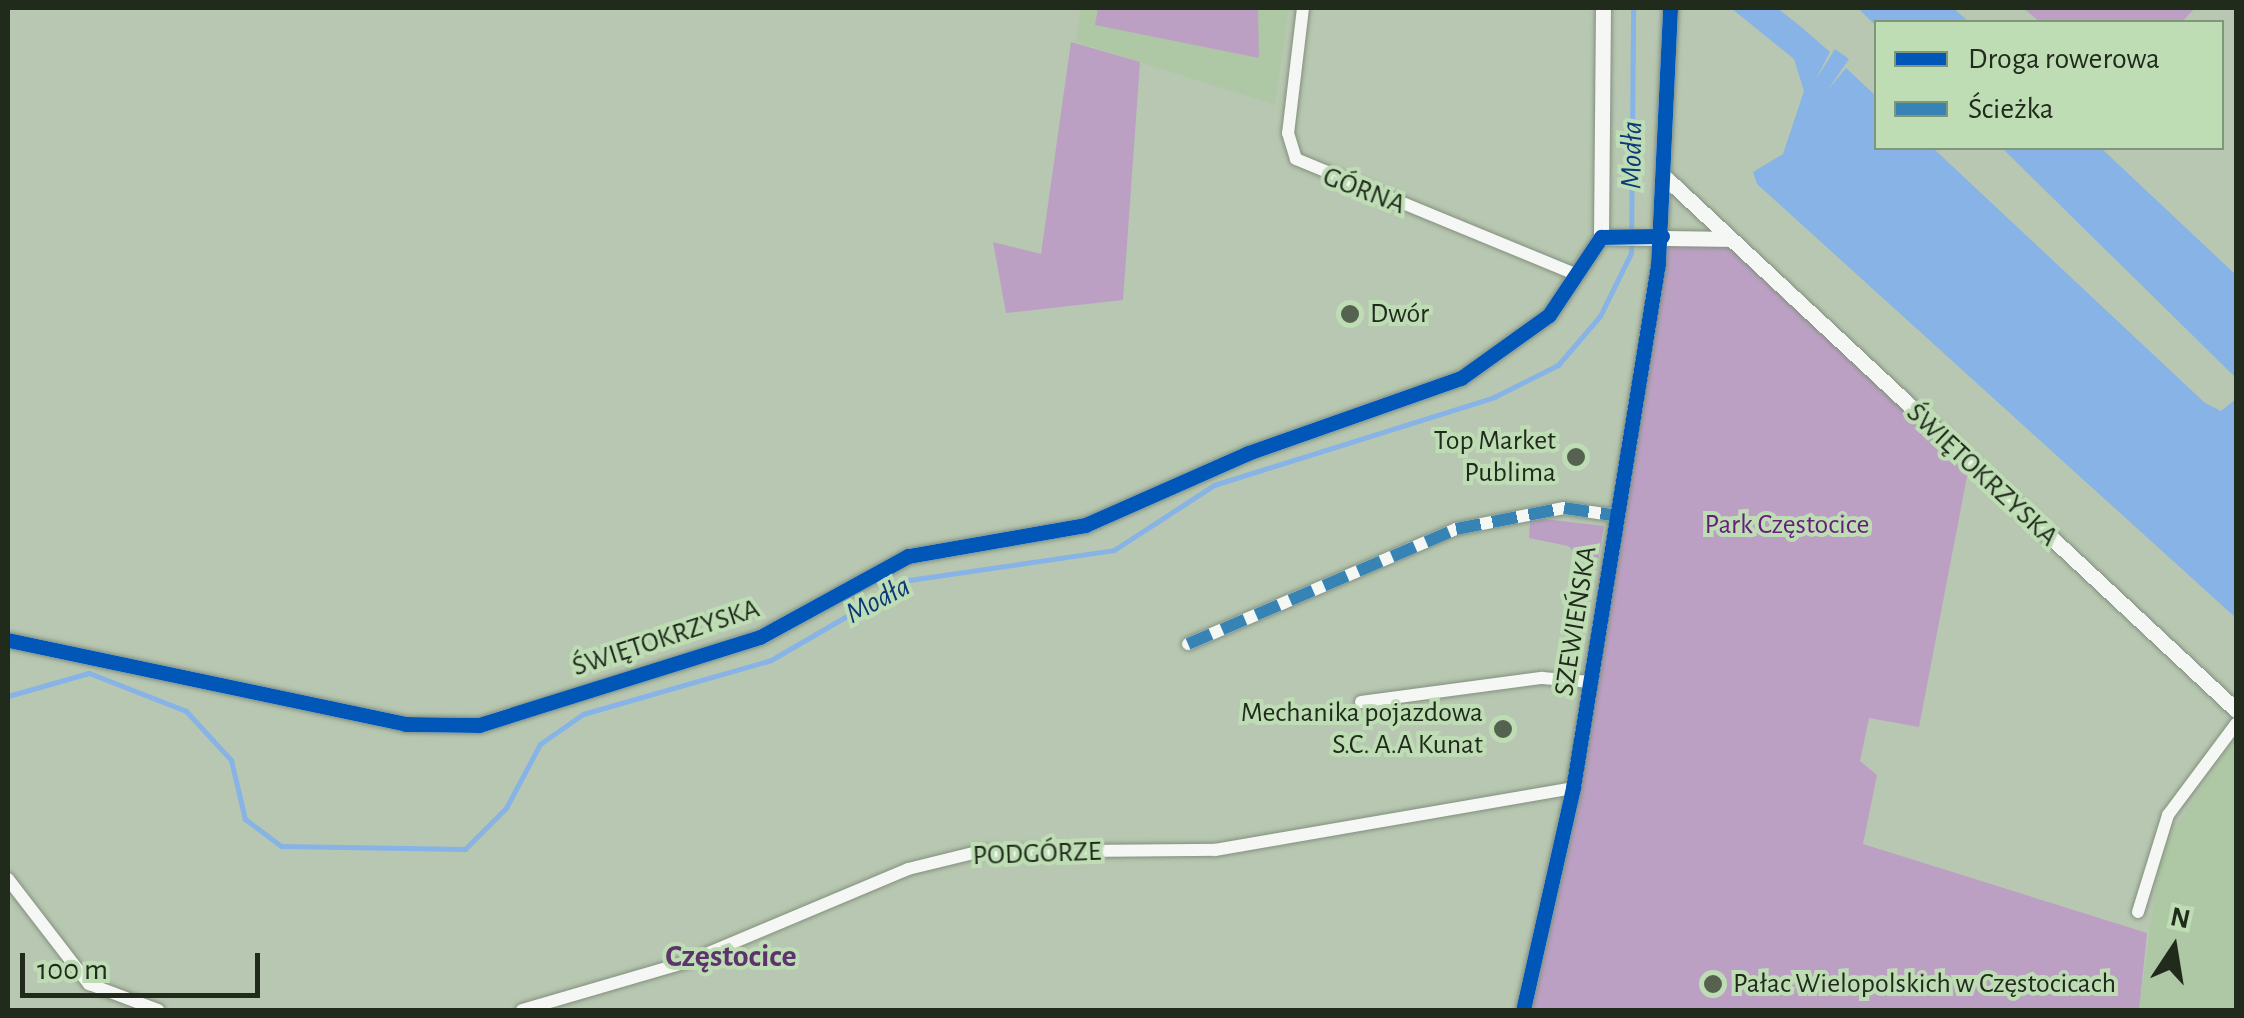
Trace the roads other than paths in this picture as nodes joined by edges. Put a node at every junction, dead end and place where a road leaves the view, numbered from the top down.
1 (1303, 8) edge
2 (1602, 8) edge
3 (1670, 8) edge
4 (1667, 179) junction
5 (1653, 236) junction
6 (1601, 237) junction
7 (1728, 240) junction
8 (1578, 275) junction
9 (1618, 516) junction
10 (8, 640) edge
11 (1188, 644) dead end
12 (1591, 682) junction
13 (1361, 702) dead end
14 (2236, 710) edge
15 (2236, 724) edge
16 (1573, 788) junction
17 (8, 879) edge
18 (2138, 912) dead end
19 (158, 1010) edge
20 (522, 1010) edge
21 (1523, 1010) edge

1 - 8 street, GÓRNA
2 - 6 street
3 - 4 street, SZEWIEŃSKA
4 - 5 street, SZEWIEŃSKA
4 - 7 street, ŚWIĘTOKRZYSKA
5 - 6 street
5 - 7 street
5 - 9 street, SZEWIEŃSKA
6 - 8 street, ŚWIĘTOKRZYSKA
7 - 14 street, ŚWIĘTOKRZYSKA
8 - 10 street, ŚWIĘTOKRZYSKA
9 - 11 street
9 - 12 street, SZEWIEŃSKA
12 - 13 street
12 - 16 street, SZEWIEŃSKA
15 - 18 street
16 - 20 street, PODGÓRZE
16 - 21 street, SZEWIEŃSKA
17 - 19 street

